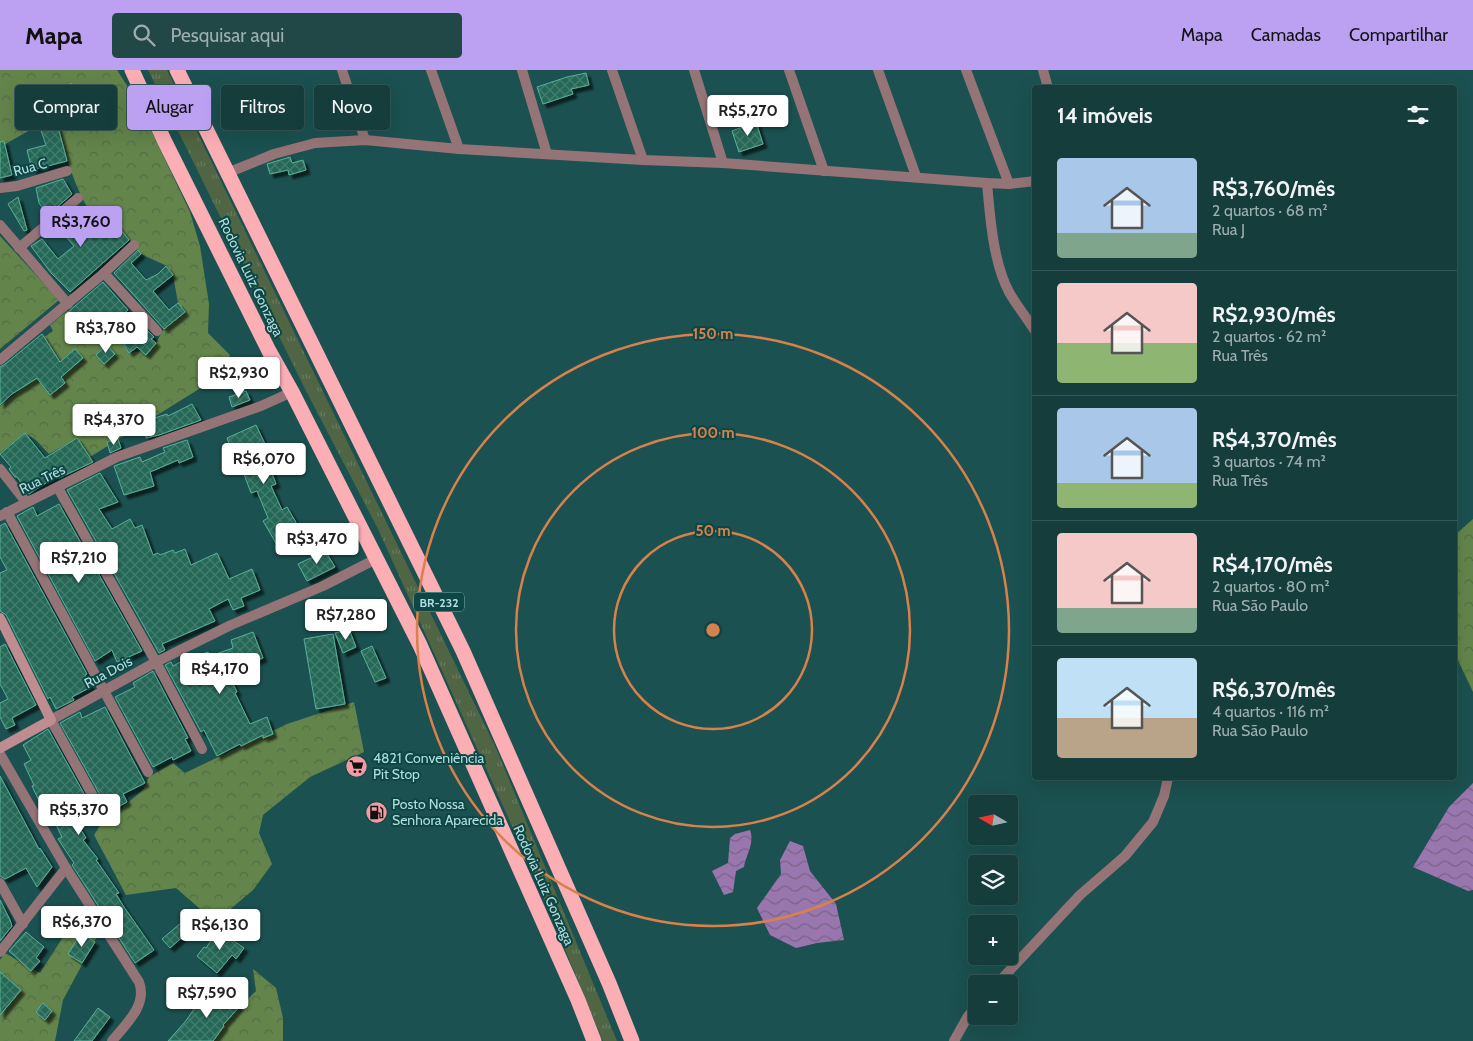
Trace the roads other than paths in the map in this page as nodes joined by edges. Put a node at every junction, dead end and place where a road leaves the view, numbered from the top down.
1 (132, 70) edge
2 (177, 70) edge
3 (342, 70) edge
4 (431, 70) edge
5 (522, 70) edge
6 (612, 70) edge
7 (694, 70) edge
8 (789, 70) edge
9 (878, 70) edge
10 (966, 70) edge
11 (1043, 70) edge
12 (1047, 85) edge
13 (364, 140) junction
14 (459, 149) junction
15 (547, 154) junction
16 (643, 160) junction
17 (723, 162) junction
18 (67, 171) dead end
19 (824, 171) junction
20 (227, 172) junction
21 (916, 176) junction
22 (1032, 181) edge
23 (987, 183) junction
24 (1008, 184) junction
25 (0, 188) edge
26 (78, 198) dead end
27 (0, 225) edge
28 (134, 245) dead end
29 (20, 248) junction
30 (104, 273) junction
31 (68, 304) junction
32 (1032, 326) edge
33 (157, 331) dead end
34 (0, 360) edge
35 (292, 392) junction
36 (0, 469) edge
37 (58, 488) junction
38 (26, 502) junction
39 (4, 514) edge
40 (378, 558) junction
41 (0, 618) edge
42 (156, 662) junction
43 (103, 690) junction
44 (51, 720) junction
45 (0, 748) edge
46 (202, 749) dead end
47 (0, 754) edge
48 (148, 772) dead end
49 (1168, 780) edge
50 (98, 805) dead end
51 (66, 868) junction
52 (0, 883) edge
53 (23, 924) junction
54 (0, 952) edge
55 (1005, 975) edge
56 (968, 1016) edge
57 (112, 1041) edge
58 (594, 1041) edge
59 (632, 1041) edge
60 (954, 1041) edge

1 - 35 highway, Rodovia Luiz Gonzaga / BR-232
2 - 20 highway, Rodovia Luiz Gonzaga / BR-232
3 - 13 street
4 - 14 street
5 - 15 street
6 - 16 street
7 - 17 street
8 - 19 street
9 - 21 street
10 - 24 street
11 - 12 street
13 - 14 street
13 - 20 street
14 - 15 street
15 - 16 street
16 - 17 street
17 - 19 street
18 - 25 street, Rua C
19 - 21 street
20 - 59 highway, Rodovia Luiz Gonzaga / BR-232
21 - 23 street
22 - 24 street
23 - 24 street
23 - 32 street
26 - 29 street
27 - 29 street
28 - 30 street
29 - 31 street
30 - 31 street
30 - 33 street
31 - 34 street
35 - 37 street, Rua Três
35 - 40 highway, Rodovia Luiz Gonzaga / BR-232
36 - 38 street
37 - 38 street, Rua Três
37 - 42 street
38 - 39 street, Rua Três
39 - 43 street
40 - 42 street, Rua Dois
40 - 58 highway, Rodovia Luiz Gonzaga / BR-232
41 - 44 main road
42 - 43 street, Rua Dois
42 - 46 street
43 - 44 street, Rua Dois
43 - 48 street
44 - 45 main road, Rua Dois
44 - 50 street
47 - 51 street
49 - 55 street
51 - 53 street
51 - 57 street
52 - 53 street
53 - 54 street
56 - 60 street

